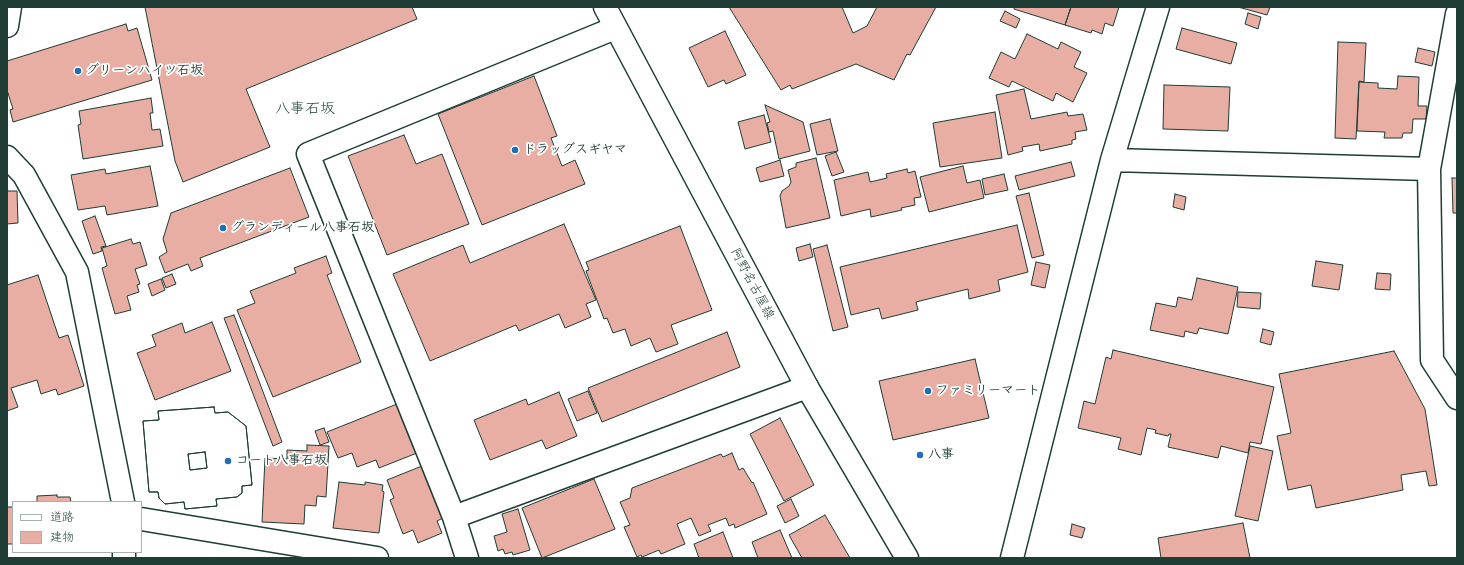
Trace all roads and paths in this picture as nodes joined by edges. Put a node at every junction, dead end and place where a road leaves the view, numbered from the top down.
1 (10, 7) edge
2 (605, 7) edge
3 (1158, 7) edge
4 (1457, 14) edge
5 (7, 26) edge
6 (615, 28) junction
7 (1454, 50) edge
8 (7, 157) edge
9 (1112, 160) junction
10 (1429, 169) junction
11 (807, 387) junction
12 (1457, 398) edge
13 (123, 501) edge
14 (454, 517) junction
15 (142, 519) edge
16 (378, 558) edge
17 (467, 558) edge
18 (907, 558) edge
19 (1012, 558) edge

1 - 5 street
2 - 6 street, 阿野名古屋線
3 - 9 street
4 - 7 street
6 - 11 street, 阿野名古屋線
6 - 14 street
7 - 10 street
8 - 13 street
9 - 10 street
9 - 19 street
10 - 12 street
11 - 14 street
11 - 18 street, 阿野名古屋線
14 - 17 street
15 - 16 street

